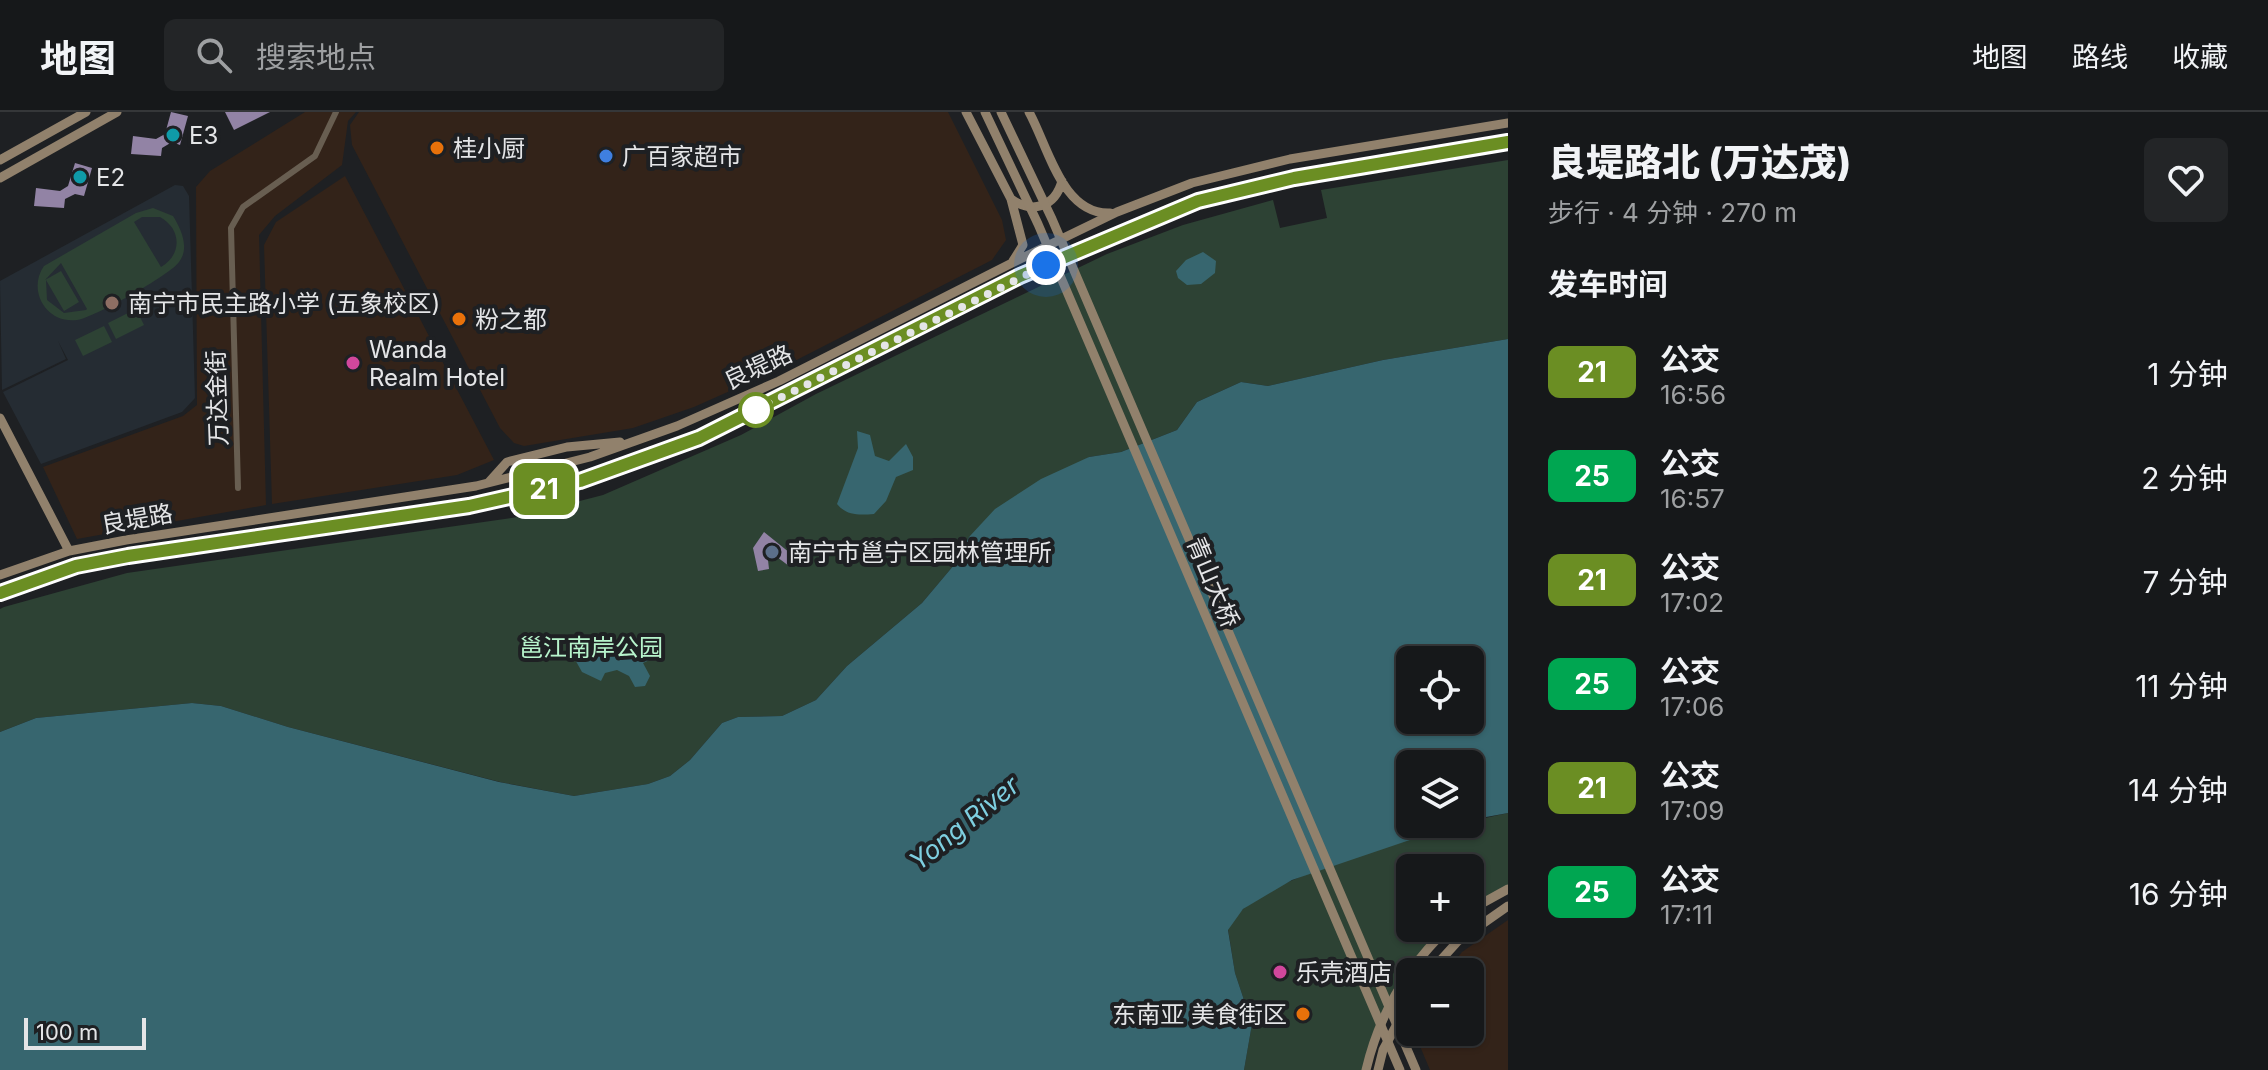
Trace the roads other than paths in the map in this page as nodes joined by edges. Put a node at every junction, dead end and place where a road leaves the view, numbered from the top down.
1 (86, 112) edge
2 (117, 112) edge
3 (336, 112) edge
4 (966, 112) edge
5 (985, 112) edge
6 (1001, 112) edge
7 (1029, 112) edge
8 (1508, 123) edge
9 (1508, 142) edge
10 (0, 160) edge
11 (0, 178) edge
12 (1062, 181) junction
13 (1011, 199) junction
14 (1117, 212) junction
15 (1010, 264) junction
16 (957, 290) junction
17 (965, 305) junction
18 (0, 418) edge
19 (635, 441) junction
20 (487, 483) junction
21 (238, 488) dead end
22 (69, 551) junction
23 (0, 575) edge
24 (0, 593) edge
25 (1508, 889) edge
26 (1484, 902) edge
27 (1508, 906) edge
28 (1433, 942) edge
29 (1443, 958) edge
30 (1396, 1027) edge
31 (1409, 1046) edge
32 (1380, 1067) edge
33 (1366, 1070) edge
34 (1400, 1070) edge
35 (1418, 1070) edge

1 - 10 main road
2 - 11 main road
3 - 21 street, 万达金街
4 - 13 main road
5 - 34 main road, 青山大桥, bridge
6 - 35 main road, 青山大桥, bridge
7 - 12 main road
8 - 14 main road, 良堤路
9 - 17 main road, 良堤路
12 - 13 main road
12 - 14 main road
13 - 15 main road
14 - 15 main road, 良堤路
15 - 16 main road, 良堤路
16 - 17 main road
16 - 19 main road, 良堤路
17 - 24 main road, 良堤路
18 - 22 main road
19 - 20 main road, 良堤路
19 - 20 main road
20 - 22 main road, 良堤路
22 - 23 main road, 良堤路
25 - 26 main road
27 - 29 main road
28 - 33 main road
30 - 32 main road
31 - 35 street

